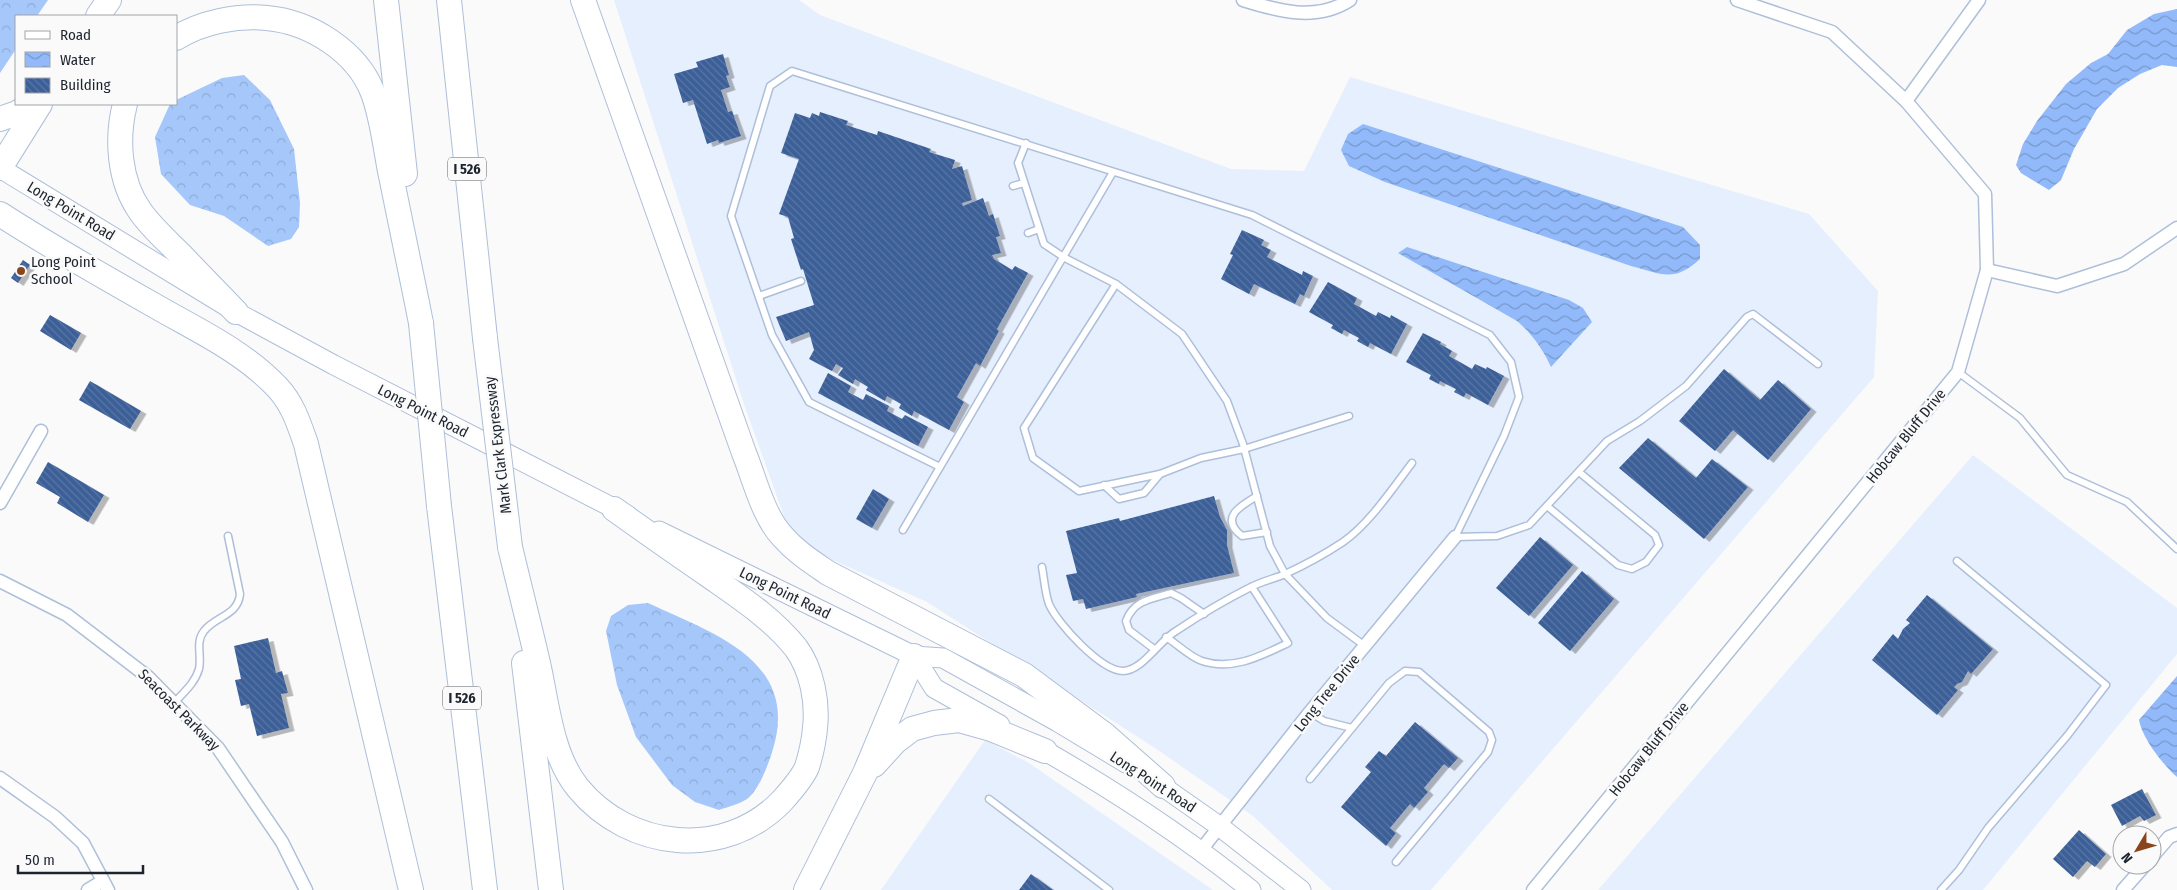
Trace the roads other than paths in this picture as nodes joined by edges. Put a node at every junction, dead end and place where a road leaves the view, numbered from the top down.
1 (109, 0) edge
2 (386, 0) edge
3 (449, 0) edge
4 (582, 0) edge
5 (1243, 0) edge
6 (1350, 0) edge
7 (1737, 0) edge
8 (1979, 0) edge
9 (99, 15) edge
10 (178, 37) edge
11 (1906, 101) junction
12 (29, 105) edge
13 (39, 105) edge
14 (125, 105) edge
15 (0, 118) edge
16 (1026, 143) junction
17 (0, 168) edge
18 (1114, 172) junction
19 (1024, 183) junction
20 (1014, 186) dead end
21 (0, 214) edge
22 (2177, 228) edge
23 (1039, 230) junction
24 (1028, 233) dead end
25 (1065, 258) junction
26 (1988, 270) junction
27 (801, 281) dead end
28 (1116, 284) junction
29 (759, 296) junction
30 (236, 312) junction
31 (421, 323) junction
32 (1818, 364) dead end
33 (1958, 372) junction
34 (1349, 416) dead end
35 (41, 431) dead end
36 (1244, 449) junction
37 (1412, 463) dead end
38 (940, 467) junction
39 (1580, 472) junction
40 (1160, 474) junction
41 (1104, 485) junction
42 (1257, 496) junction
43 (0, 503) edge
44 (1547, 506) junction
45 (614, 509) junction
46 (903, 530) dead end
47 (1267, 532) junction
48 (228, 536) dead end
49 (1455, 538) junction
50 (510, 547) junction
51 (2177, 549) edge
52 (1957, 561) dead end
53 (1042, 567) dead end
54 (1285, 574) junction
55 (0, 581) edge
56 (1252, 587) junction
57 (1204, 614) junction
58 (1166, 637) junction
59 (1365, 646) junction
60 (1154, 649) junction
61 (914, 656) junction
62 (174, 703) junction
63 (1310, 712) junction
64 (1352, 728) junction
65 (1045, 751) junction
66 (865, 774) junction
67 (0, 778) edge
68 (1310, 779) dead end
69 (1163, 786) junction
70 (988, 799) dead end
71 (1219, 826) junction
72 (2177, 834) edge
73 (2162, 845) edge
74 (1201, 850) junction
75 (1396, 862) dead end
76 (2136, 875) edge
77 (106, 886) edge
78 (88, 890) edge
79 (306, 890) edge
80 (411, 890) edge
81 (485, 890) edge
82 (551, 890) edge
83 (806, 890) edge
84 (1109, 890) edge
85 (1251, 890) edge
86 (1302, 890) edge
87 (1533, 890) edge
88 (1941, 890) edge
89 (2123, 890) edge

1 - 9 highway
2 - 31 highway, I 526
3 - 50 highway, Mark Clark Expressway / I 526, bridge
4 - 69 highway
5 - 6 street
7 - 11 street, Hobcaw Bluff Drive
8 - 11 street
10 - 31 highway
11 - 26 street, Hobcaw Bluff Drive
12 - 15 highway
13 - 17 highway
14 - 30 highway
16 - 18 lane
16 - 19 lane
16 - 29 lane
17 - 30 main road, Long Point Road
18 - 25 lane
18 - 49 lane
19 - 20 lane
19 - 23 lane
21 - 80 highway
22 - 26 street
23 - 24 lane
23 - 25 lane
25 - 28 lane
25 - 38 lane
26 - 33 street, Hobcaw Bluff Drive
27 - 29 lane
28 - 36 lane
28 - 41 lane
29 - 38 lane
30 - 45 main road, Long Point Road
31 - 81 highway, I 526, bridge
32 - 39 lane
33 - 51 lane
33 - 87 street, Hobcaw Bluff Drive
34 - 36 lane
35 - 43 street
36 - 40 lane
36 - 42 lane
37 - 54 lane
38 - 46 lane
39 - 44 lane
39 - 44 lane
40 - 41 lane
40 - 41 lane
42 - 47 lane
42 - 47 lane
44 - 49 lane
45 - 50 highway
45 - 61 main road, Long Point Road
47 - 54 lane
48 - 62 lane
49 - 59 street, Long Tree Drive
50 - 82 highway, Mark Clark Expressway / I 526
52 - 88 lane
53 - 60 lane
54 - 56 lane
54 - 59 lane
55 - 62 street, Seacoast Parkway
56 - 57 lane
56 - 58 lane
57 - 58 lane
57 - 60 lane
58 - 60 lane
59 - 63 street, Long Tree Drive
61 - 65 main road, Long Point Road
61 - 66 highway
61 - 69 main road, Long Point Road
62 - 79 street, Seacoast Parkway
63 - 64 lane
63 - 71 street, Long Tree Drive
64 - 68 lane
64 - 75 lane
65 - 66 highway
65 - 74 main road, Long Point Road
66 - 83 highway
67 - 77 street
69 - 71 main road, Long Point Road
70 - 84 lane
71 - 74 street, Long Tree Drive
71 - 86 main road, Long Point Road
72 - 73 street
74 - 85 main road, Long Point Road
76 - 89 street
77 - 78 street

